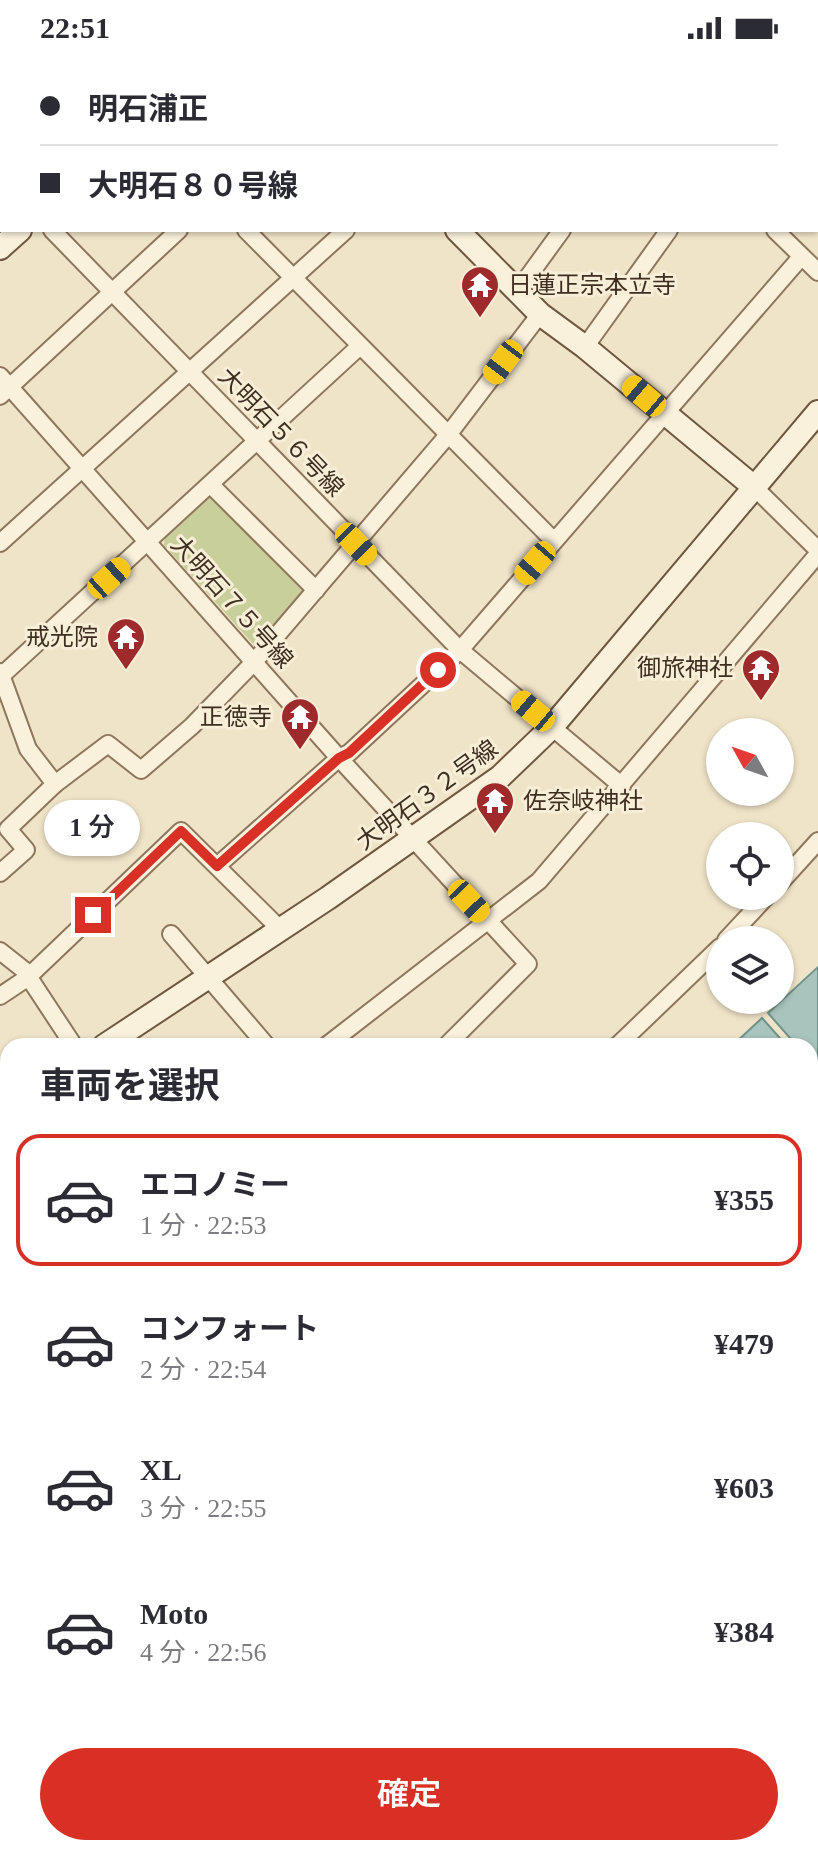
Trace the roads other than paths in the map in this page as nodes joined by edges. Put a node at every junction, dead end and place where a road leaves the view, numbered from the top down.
1 (18, 232) edge
2 (54, 232) edge
3 (177, 232) edge
4 (248, 232) edge
5 (344, 232) edge
6 (459, 232) edge
7 (561, 232) edge
8 (668, 232) edge
9 (777, 232) edge
10 (0, 248) edge
11 (801, 257) junction
12 (818, 272) edge
13 (293, 278) junction
14 (112, 292) junction
15 (517, 292) junction
16 (540, 314) junction
17 (360, 346) junction
18 (585, 347) junction
19 (188, 372) junction
20 (3, 386) edge
21 (818, 412) edge
22 (664, 413) junction
23 (448, 435) junction
24 (258, 442) junction
25 (82, 470) junction
26 (211, 485) junction
27 (754, 487) junction
28 (554, 541) junction
29 (0, 543) edge
30 (147, 544) junction
31 (356, 544) junction
32 (818, 552) edge
33 (316, 590) junction
34 (460, 650) junction
35 (254, 662) junction
36 (0, 675) edge
37 (552, 727) junction
38 (339, 758) junction
39 (55, 784) junction
40 (622, 786) junction
41 (412, 839) junction
42 (818, 841) edge
43 (217, 866) junction
44 (794, 868) edge
45 (0, 873) edge
46 (754, 910) edge
47 (489, 921) junction
48 (739, 926) edge
49 (280, 929) junction
50 (171, 934) dead end
51 (0, 951) edge
52 (706, 960) edge
53 (209, 977) junction
54 (27, 978) junction
55 (0, 996) edge
56 (68, 1038) edge
57 (116, 1038) edge
58 (260, 1038) edge
59 (336, 1038) edge
60 (454, 1038) edge
61 (625, 1038) edge

1 - 10 street
2 - 14 street, 大明石５６号線
3 - 14 street
4 - 13 street
5 - 13 street
6 - 15 street
7 - 15 street
8 - 18 street
9 - 11 street
11 - 12 street
11 - 22 street
13 - 17 street
13 - 19 street
14 - 19 street, 大明石５６号線
14 - 20 street
15 - 16 street
16 - 18 street
16 - 23 street
17 - 23 street
17 - 24 street
18 - 22 street
19 - 24 street, 大明石５６号線
19 - 25 street
20 - 25 street, 大明石７５号線
21 - 27 street, 大明石３２号線
22 - 27 street
22 - 28 street
23 - 28 street
23 - 31 street
24 - 26 street
24 - 31 street, 大明石５６号線
25 - 29 street
25 - 30 street, 大明石７５号線
26 - 30 street
26 - 33 street
27 - 32 street
27 - 37 street, 大明石３２号線
28 - 34 street
30 - 35 street, 大明石７５号線
30 - 36 street
31 - 33 street
31 - 34 street, 大明石５６号線
32 - 40 street
33 - 35 street
34 - 37 street, 大明石５６号線
34 - 38 street
35 - 38 street, 大明石７５号線
35 - 39 street
36 - 39 street
37 - 40 street, 大明石５６号線
37 - 41 street, 大明石３２号線
38 - 41 street, 大明石７５号線
38 - 43 street
39 - 45 street
40 - 47 street
41 - 47 street, 大明石７５号線
41 - 49 street, 大明石３２号線
42 - 44 street
43 - 49 street
43 - 54 street
46 - 48 street
47 - 59 street
47 - 60 street, 大明石７５号線
49 - 53 street, 大明石３２号線
50 - 53 street
51 - 54 street
52 - 61 street
53 - 57 street, 大明石３２号線
53 - 58 street
54 - 55 street
54 - 56 street

